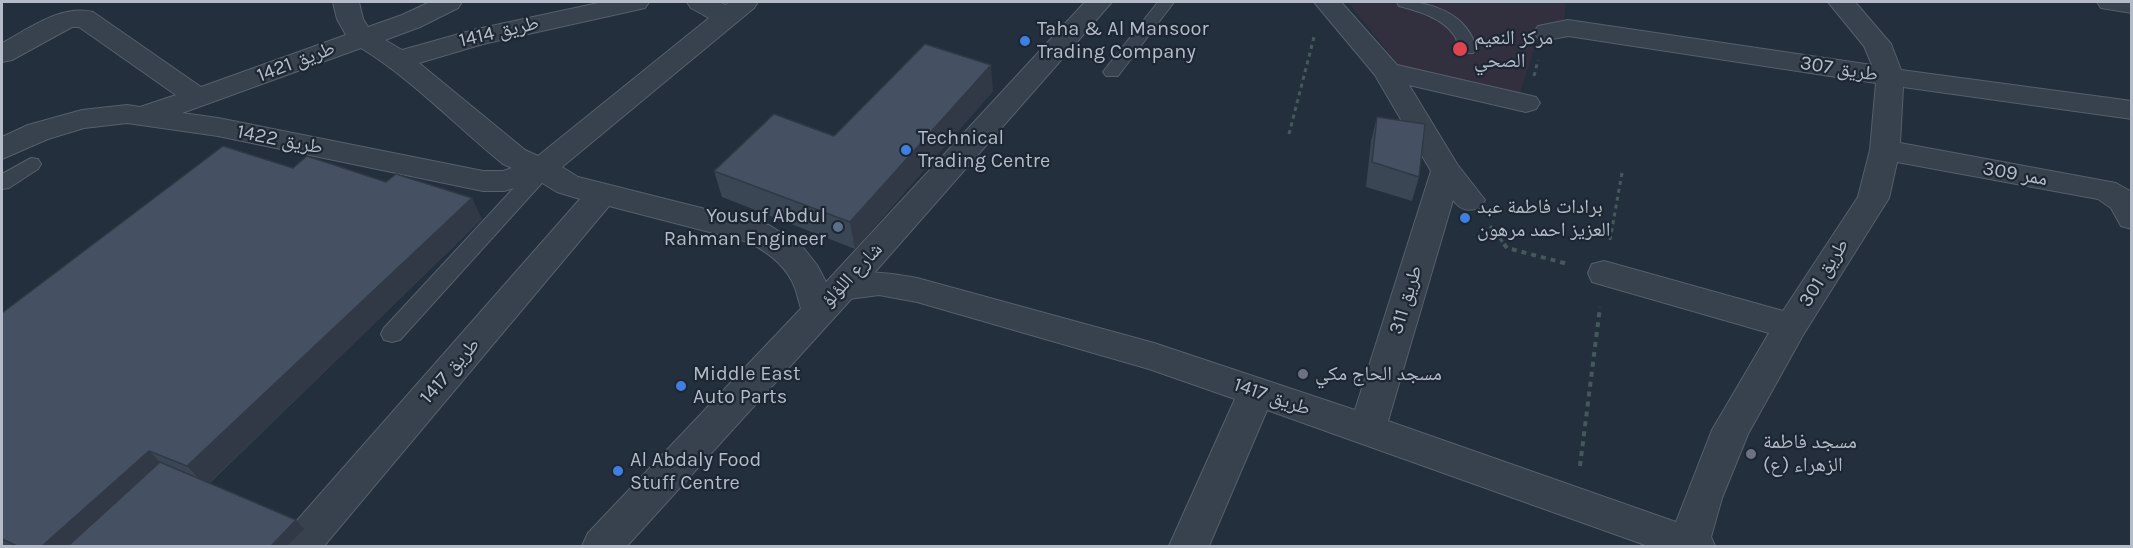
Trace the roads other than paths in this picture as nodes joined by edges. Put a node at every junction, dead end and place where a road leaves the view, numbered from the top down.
1 (346, 2) edge
2 (448, 2) edge
3 (636, 2) edge
4 (700, 2) edge
5 (1099, 2) edge
6 (1166, 2) edge
7 (1327, 2) edge
8 (1405, 2) edge
9 (1841, 2) edge
10 (2110, 2) edge
11 (2132, 5) edge
12 (735, 10) edge
13 (1547, 32) road end
14 (362, 37) junction
15 (1467, 49) dead end
16 (2, 54) edge
17 (399, 60) junction
18 (1387, 71) junction
19 (1112, 72) dead end
20 (1890, 77) junction
21 (198, 98) junction
22 (1526, 103) road end
23 (2132, 110) edge
24 (141, 115) junction
25 (13, 144) edge
26 (1885, 150) junction
27 (543, 169) junction
28 (1446, 171) junction
29 (2, 183) edge
30 (601, 195) junction
31 (1469, 200) road end
32 (2132, 218) edge
33 (1604, 273) road end
34 (830, 299) junction
35 (1791, 326) junction
36 (392, 334) dead end
37 (1256, 392) junction
38 (1367, 429) junction
39 (1692, 545) edge
40 (300, 546) edge
41 (602, 546) edge
42 (1190, 546) edge

1 - 14 street
2 - 14 street, طريق 1421
3 - 17 street, طريق 1414
4 - 12 street
5 - 34 street, شارع اللؤلؤ
6 - 19 lane
7 - 18 street
8 - 15 lane
9 - 20 street, طريق 301
10 - 11 street
12 - 27 street
13 - 20 street, طريق 307
14 - 17 street
14 - 21 street, طريق 1421
16 - 21 street
17 - 27 street
18 - 22 street
18 - 28 street
20 - 23 street, طريق 307
20 - 26 street, طريق 301
21 - 24 street, طريق 1421
24 - 25 street, طريق 1422
24 - 27 street, طريق 1422
25 - 29 lane
26 - 32 street, ممر 309
26 - 35 street, طريق 301
27 - 30 street
27 - 36 lane
28 - 31 street
28 - 38 street, طريق 311
30 - 34 street
30 - 40 street, طريق 1417
33 - 35 street
34 - 37 street, طريق 1417
34 - 41 street, شارع اللؤلؤ
35 - 39 street, طريق 301
37 - 38 street, طريق 1417
37 - 42 street
38 - 39 street, طريق 1417

